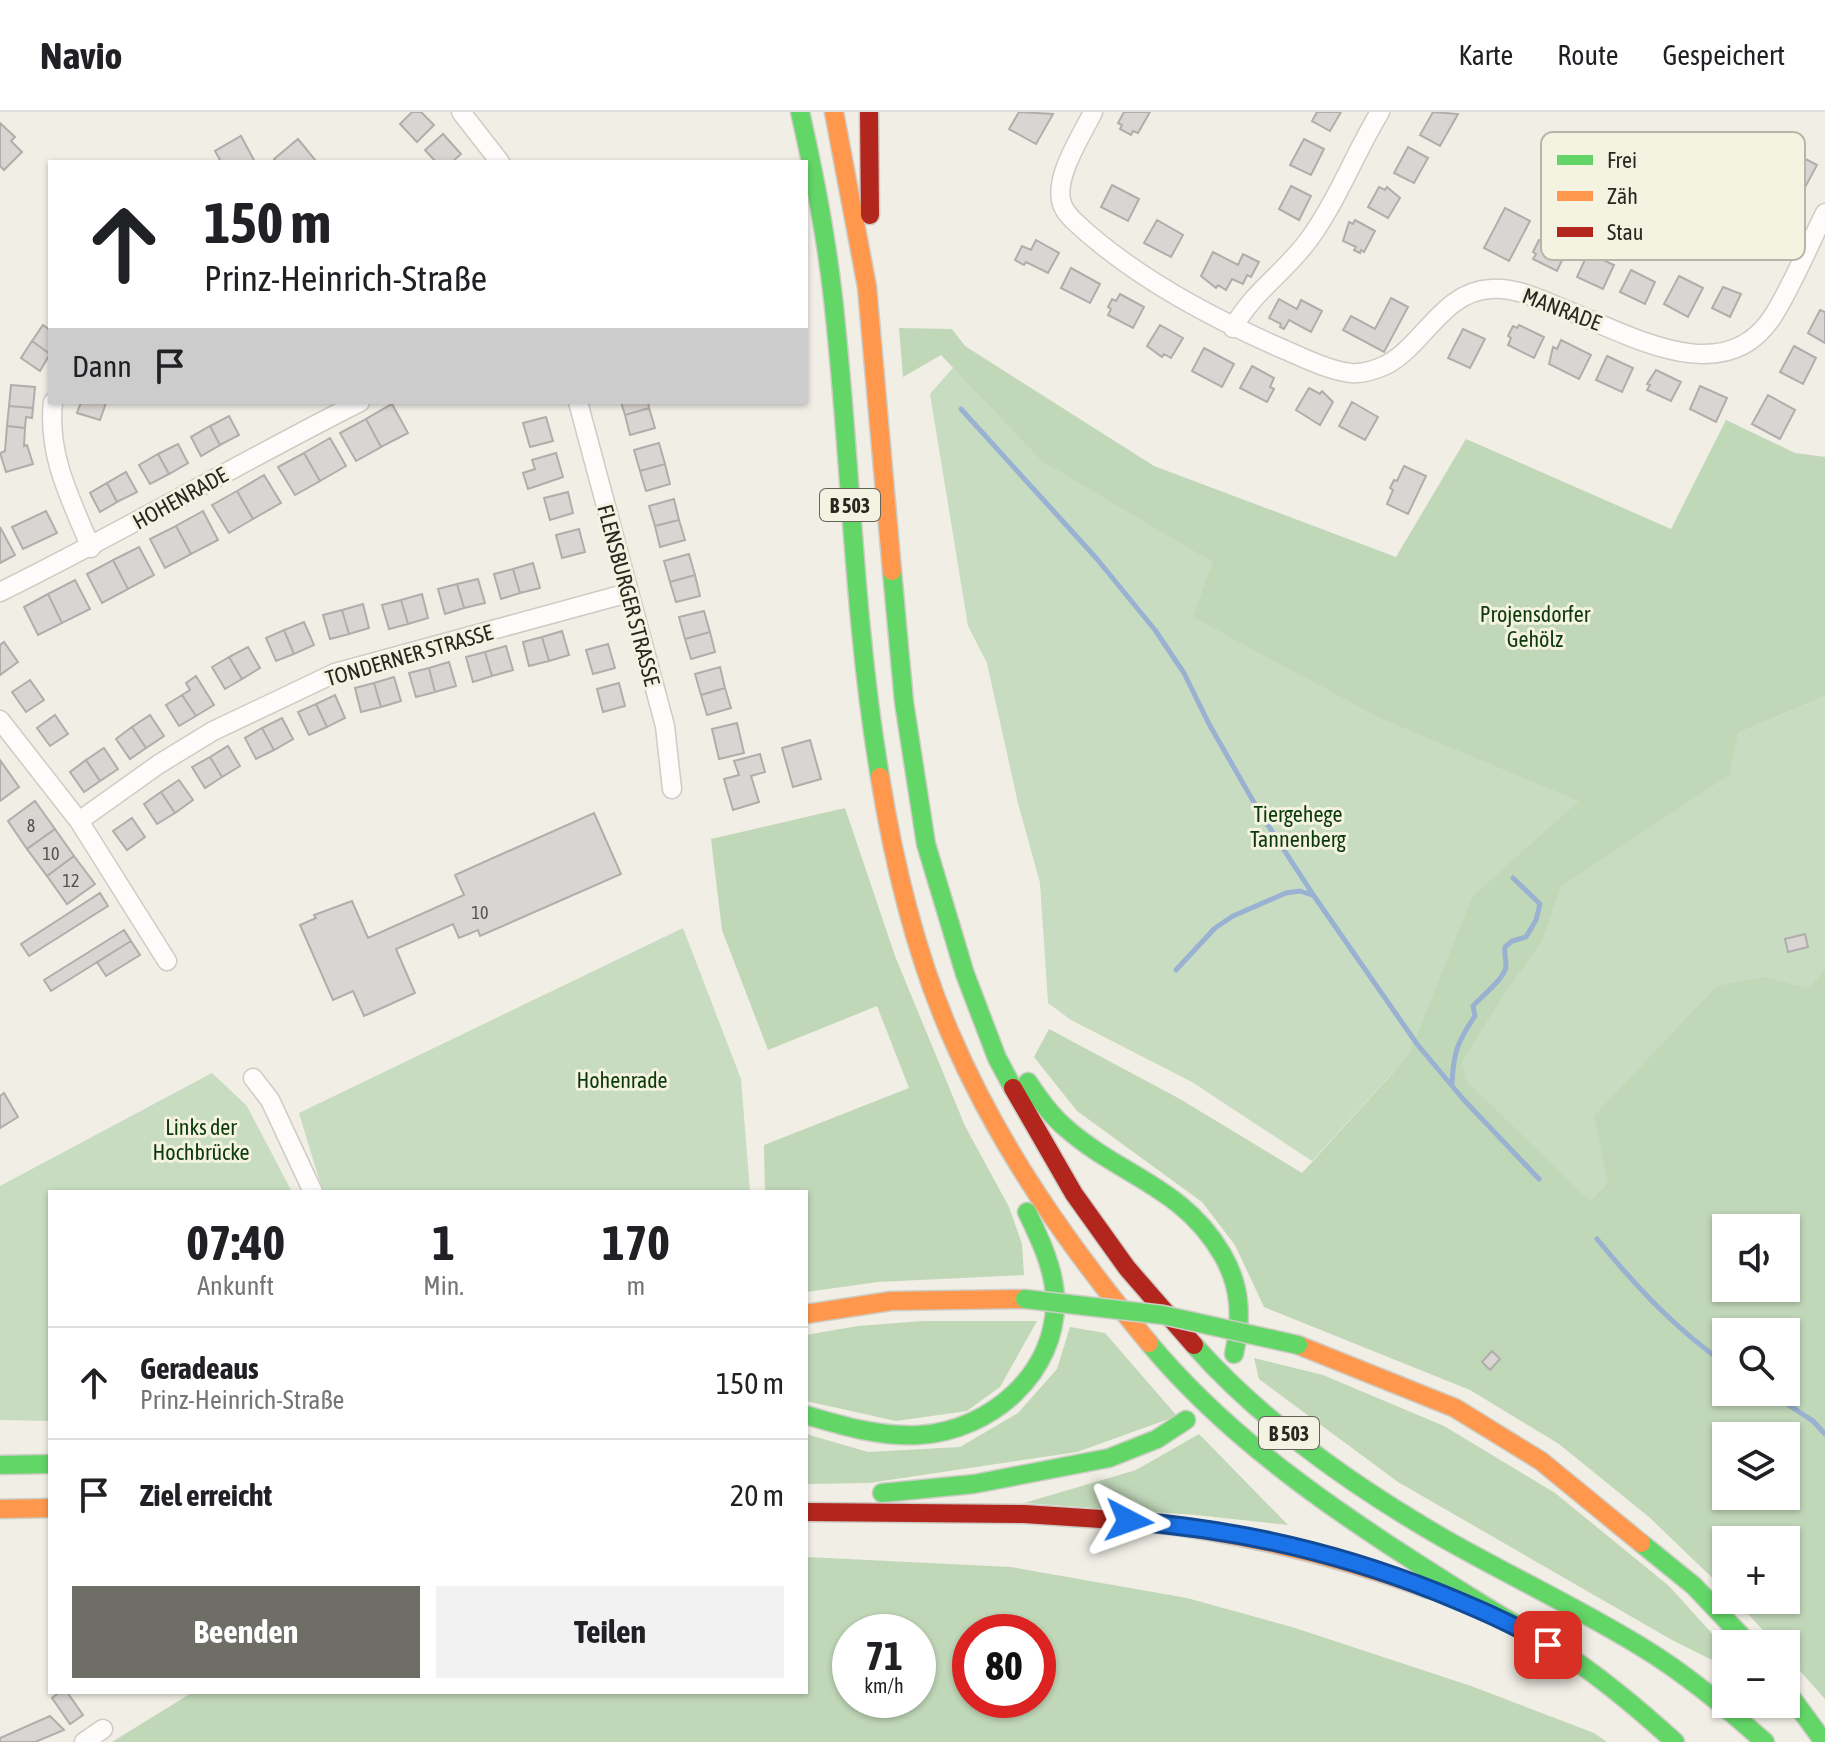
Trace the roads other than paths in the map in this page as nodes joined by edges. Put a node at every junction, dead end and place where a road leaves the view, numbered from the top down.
1 (461, 112) edge
2 (800, 112) edge
3 (834, 112) edge
4 (869, 112) edge
5 (1093, 112) edge
6 (1380, 112) edge
7 (498, 160) edge
8 (1825, 213) edge
9 (1805, 253) edge
10 (1802, 260) edge
11 (867, 287) junction
12 (1233, 328) junction
13 (53, 404) edge
14 (356, 404) edge
15 (579, 404) edge
16 (91, 548) junction
17 (0, 592) edge
18 (628, 593) junction
19 (0, 720) edge
20 (672, 789) dead end
21 (79, 821) junction
22 (167, 961) dead end
23 (965, 974) junction
24 (253, 1078) dead end
25 (999, 1133) junction
26 (312, 1190) edge
27 (808, 1314) edge
28 (1234, 1354) dead end
29 (808, 1416) edge
30 (1186, 1420) dead end
31 (48, 1464) edge
32 (0, 1465) edge
33 (808, 1500) edge
34 (48, 1508) edge
35 (0, 1509) edge
36 (808, 1512) edge
37 (1510, 1622) junction
38 (1736, 1630) edge
39 (1800, 1709) edge
40 (103, 1729) dead end
41 (84, 1742) edge
42 (1675, 1742) edge
43 (1765, 1742) edge
44 (1824, 1742) edge

1 - 7 street
2 - 25 main road, B 503
3 - 11 main road, B 503
4 - 11 main road
5 - 12 street, MANRADE
6 - 12 street
8 - 9 street, MANRADE
10 - 12 street, MANRADE
11 - 23 main road, B 503
13 - 16 street
14 - 16 street, HOHENRADE
15 - 18 street, FLENSBURGER STRASSE
16 - 17 street, HOHENRADE
18 - 20 street, FLENSBURGER STRASSE
18 - 21 street, TONDERNER STRASSE
19 - 21 street
21 - 22 street
23 - 28 main road, B 503
23 - 43 main road, B 503
24 - 26 street
25 - 29 main road
25 - 37 main road, B 503
27 - 38 main road, bridge
30 - 33 main road
31 - 32 main road
34 - 35 main road
36 - 37 main road, B 503
37 - 42 main road, B 503
39 - 44 main road
40 - 41 street

